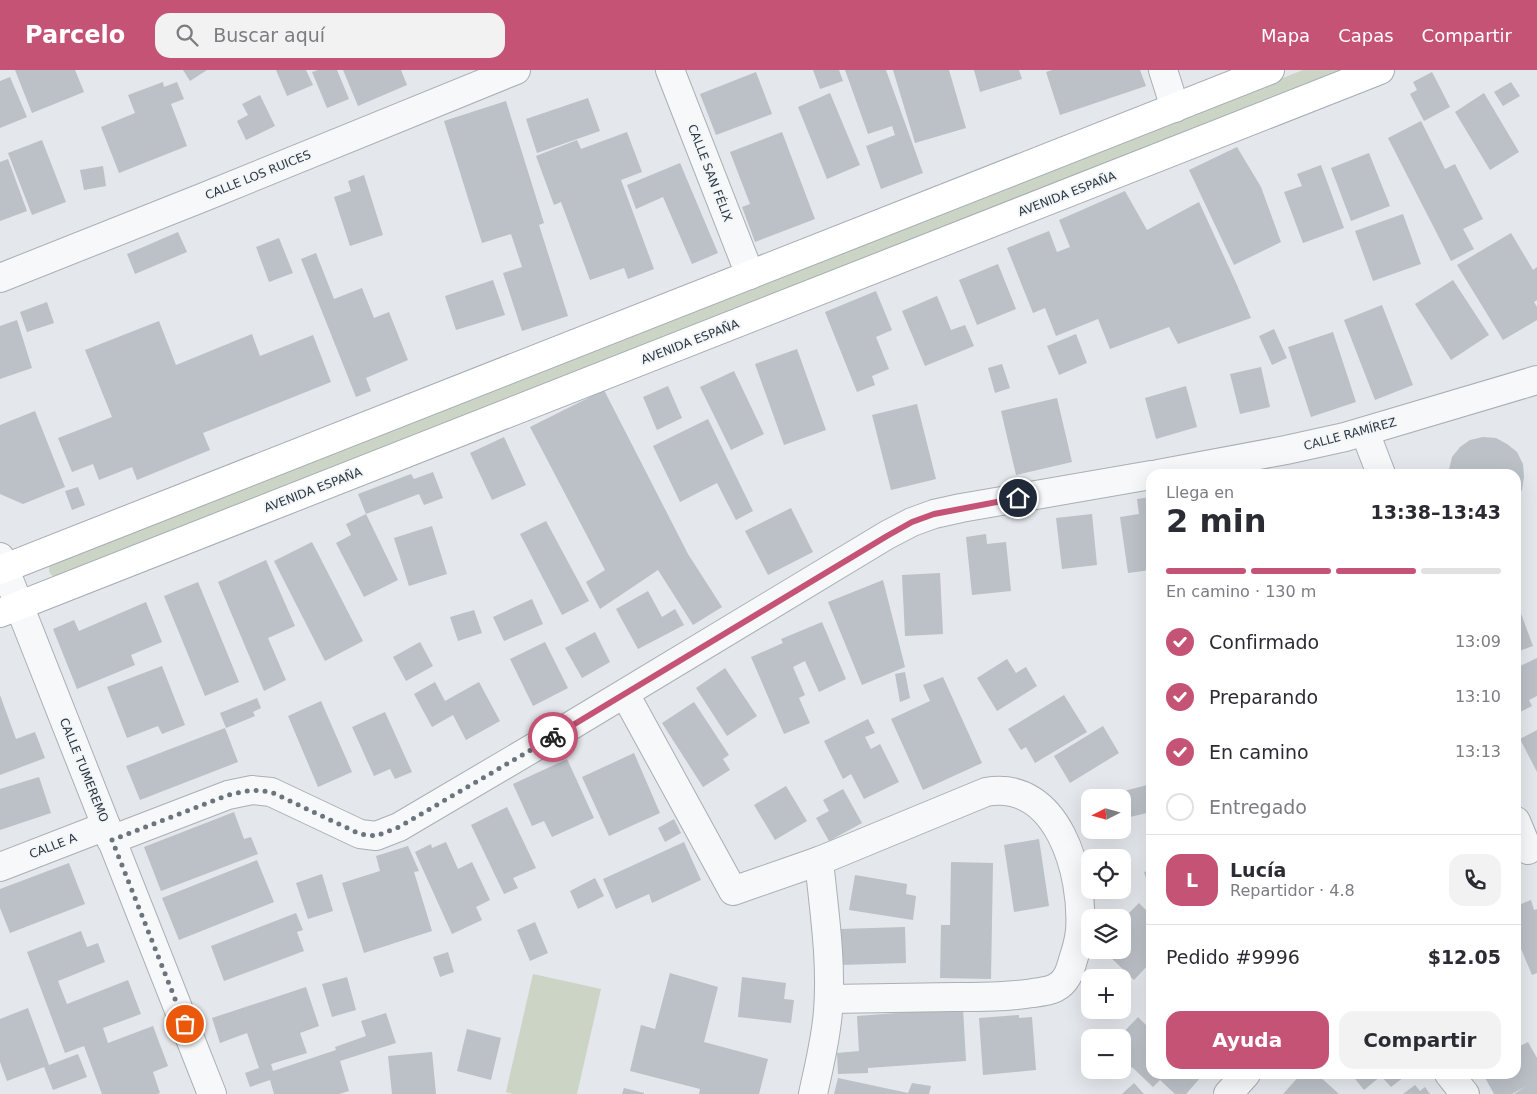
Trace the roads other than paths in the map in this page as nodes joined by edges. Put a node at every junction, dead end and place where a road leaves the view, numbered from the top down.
1 (516, 70) edge
2 (670, 70) edge
3 (1163, 70) edge
4 (1270, 70) edge
5 (1380, 70) edge
6 (1175, 108) junction
7 (750, 275) junction
8 (0, 278) edge
9 (1537, 380) edge
10 (1365, 432) junction
11 (1185, 469) edge
12 (1379, 469) edge
13 (1146, 476) edge
14 (1, 565) edge
15 (10, 610) edge
16 (625, 694) junction
17 (109, 833) junction
18 (1521, 834) edge
19 (1527, 850) edge
20 (819, 861) junction
21 (0, 867) edge
22 (829, 998) junction
23 (1242, 1079) edge
24 (1453, 1079) edge
25 (212, 1094) edge
26 (813, 1094) edge
27 (1228, 1094) edge
28 (1465, 1094) edge

1 - 8 street, CALLE LOS RUICES
2 - 7 street, CALLE SAN FÉLIX
3 - 6 street
4 - 6 main road
5 - 15 main road, AVENIDA ESPAÑA
6 - 7 main road
7 - 14 main road
9 - 10 street, CALLE RAMÍREZ
10 - 11 street, CALLE RAMÍREZ
10 - 12 street
13 - 16 street
14 - 15 street, CALLE TUMEREMO
15 - 17 street, CALLE TUMEREMO
16 - 17 street
16 - 20 street
17 - 21 street, CALLE A
17 - 25 street, CALLE TUMEREMO
18 - 19 street
20 - 22 street
20 - 22 street
22 - 26 street
23 - 27 street
24 - 28 street

